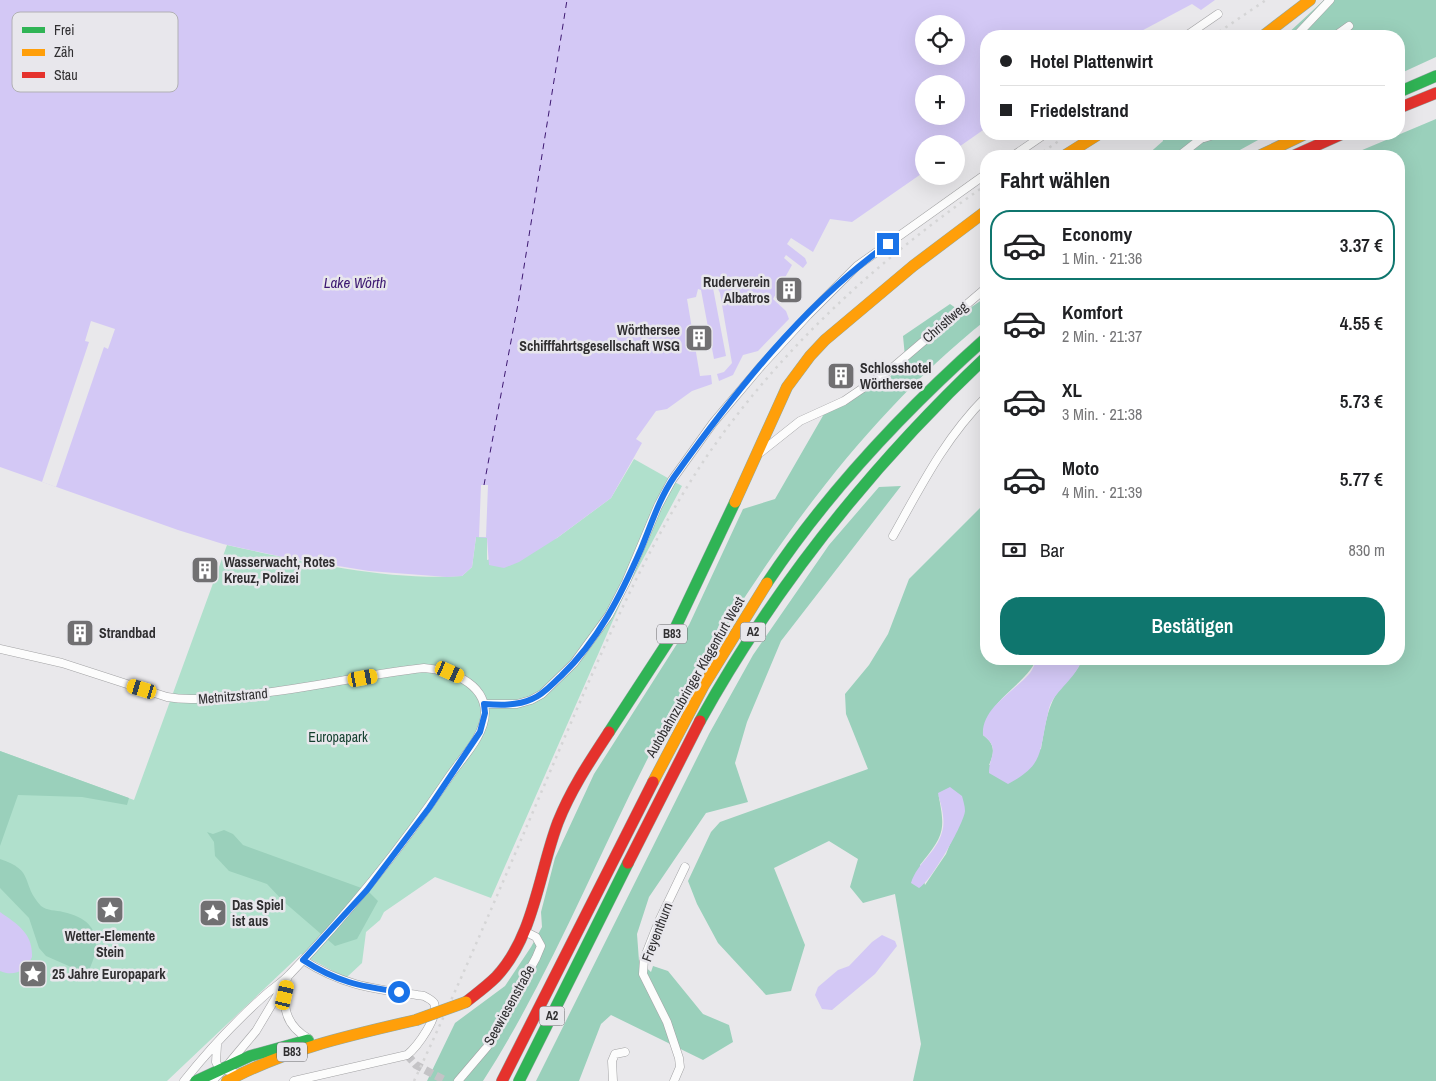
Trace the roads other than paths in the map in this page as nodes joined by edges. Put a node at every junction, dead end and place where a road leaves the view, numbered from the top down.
1 (1310, 0) edge
2 (1330, 0) edge
3 (1218, 14) dead end
4 (1349, 26) dead end
5 (1195, 30) edge
6 (1271, 30) edge
7 (1302, 30) edge
8 (1343, 30) edge
9 (1436, 76) edge
10 (1405, 89) edge
11 (1436, 93) edge
12 (1405, 106) edge
13 (1036, 140) edge
14 (1089, 140) edge
15 (1199, 140) edge
16 (1292, 140) edge
17 (1329, 140) edge
18 (1022, 150) edge
19 (1074, 150) edge
20 (1186, 150) edge
21 (1272, 150) edge
22 (1306, 150) edge
23 (980, 178) edge
24 (980, 216) edge
25 (980, 293) edge
26 (980, 343) edge
27 (980, 363) edge
28 (980, 404) edge
29 (755, 456) junction
30 (893, 536) dead end
31 (0, 649) edge
32 (484, 704) junction
33 (685, 867) dead end
34 (524, 931) junction
35 (303, 960) junction
36 (289, 975) junction
37 (348, 1036) junction
38 (311, 1040) junction
39 (216, 1045) junction
40 (625, 1052) dead end
41 (510, 1066) junction
42 (224, 1071) edge
43 (184, 1081) edge
44 (196, 1081) edge
45 (212, 1081) edge
46 (294, 1081) edge
47 (458, 1081) edge
48 (496, 1081) edge
49 (502, 1081) edge
50 (520, 1081) edge
51 (613, 1081) edge
52 (674, 1081) edge

1 - 6 main road
2 - 7 street
3 - 5 street
4 - 8 street
9 - 10 main road
11 - 12 main road
13 - 18 street
14 - 19 main road
15 - 20 street
16 - 21 main road
17 - 22 main road
23 - 32 street
24 - 29 main road, B83
25 - 29 street, Christlweg
26 - 41 main road, Autobahnzubringer Klagenfurt West / A2
27 - 50 main road, Autobahnzubringer Klagenfurt West / A2
28 - 30 street
29 - 34 main road, B83
31 - 32 street, Metnitzstrand
32 - 35 street
33 - 52 street, Freyenthurn
34 - 37 main road, B83, bridge
34 - 47 street, Seewiesenstraße
35 - 36 street
35 - 46 street
36 - 38 street
36 - 39 street
36 - 42 street
37 - 38 main road, B83
37 - 42 main road, B83
38 - 42 main road, B83
39 - 42 street
39 - 43 street
40 - 51 street
41 - 48 main road
41 - 49 main road, Autobahnzubringer Klagenfurt West / A2
42 - 44 main road, B83
42 - 45 street

